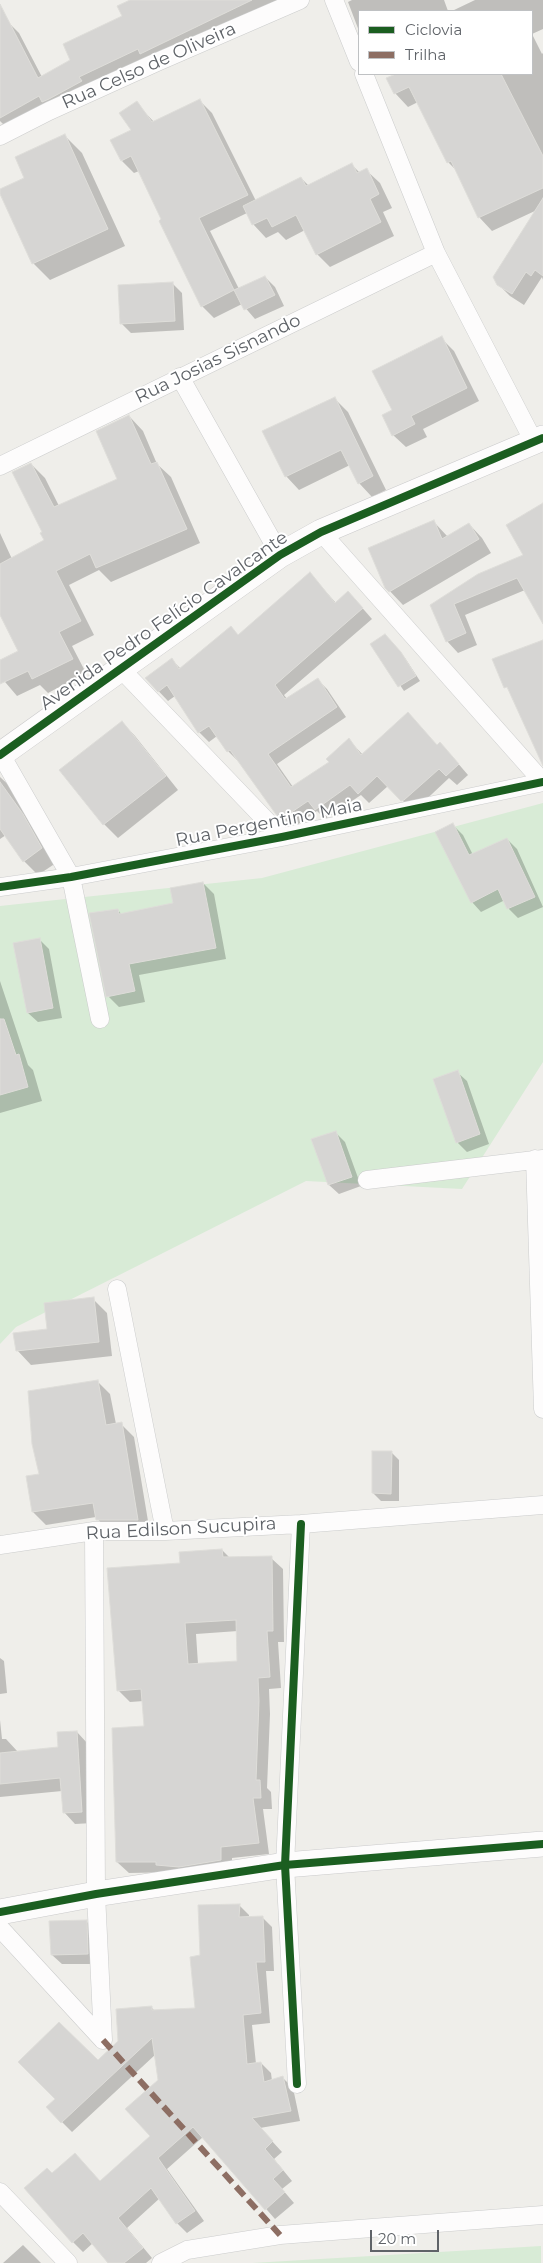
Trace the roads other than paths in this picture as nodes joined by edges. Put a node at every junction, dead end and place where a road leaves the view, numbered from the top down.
1 (300, 0) edge
2 (334, 0) edge
3 (358, 60) edge
4 (364, 75) edge
5 (0, 136) edge
6 (436, 253) junction
7 (180, 377) junction
8 (539, 440) edge
9 (0, 466) edge
10 (321, 532) junction
11 (280, 554) junction
12 (120, 668) junction
13 (0, 754) edge
14 (543, 782) edge
15 (282, 837) junction
16 (71, 877) junction
17 (0, 887) edge
18 (100, 1020) dead end
19 (539, 1159) edge
20 (367, 1180) dead end
21 (117, 1289) dead end
22 (543, 1409) edge
23 (543, 1505) edge
24 (300, 1524) junction
25 (94, 1531) junction
26 (166, 1531) junction
27 (0, 1545) edge
28 (543, 1844) edge
29 (285, 1866) junction
30 (96, 1894) junction
31 (0, 1912) edge
32 (0, 1928) edge
33 (297, 2084) dead end
34 (0, 2192) edge
35 (543, 2216) edge
36 (68, 2263) edge
37 (161, 2263) edge

1 - 5 street, Rua Celso de Oliveira
2 - 3 street
4 - 6 street
6 - 7 street, Rua Josias Sisnando
6 - 8 street
7 - 9 street, Rua Josias Sisnando
7 - 11 street
8 - 10 street, Avenida Pedro Felício Cavalcante
10 - 11 street, Avenida Pedro Felício Cavalcante
10 - 14 street
11 - 12 street, Avenida Pedro Felício Cavalcante
12 - 13 street, Avenida Pedro Felício Cavalcante
12 - 15 street
13 - 16 street
14 - 15 street, Rua Pergentino Maia
15 - 16 street, Rua Pergentino Maia
16 - 17 street, Rua Pergentino Maia
16 - 18 street
19 - 20 street
19 - 22 street
21 - 26 street
23 - 24 street, Rua Edilson Sucupira
24 - 26 street, Rua Edilson Sucupira
24 - 29 street
25 - 26 street, Rua Edilson Sucupira
25 - 27 street, Rua Edilson Sucupira
25 - 30 street
28 - 29 street
29 - 30 street
29 - 33 street
30 - 31 street
30 - 32 street
34 - 36 street
35 - 37 street

